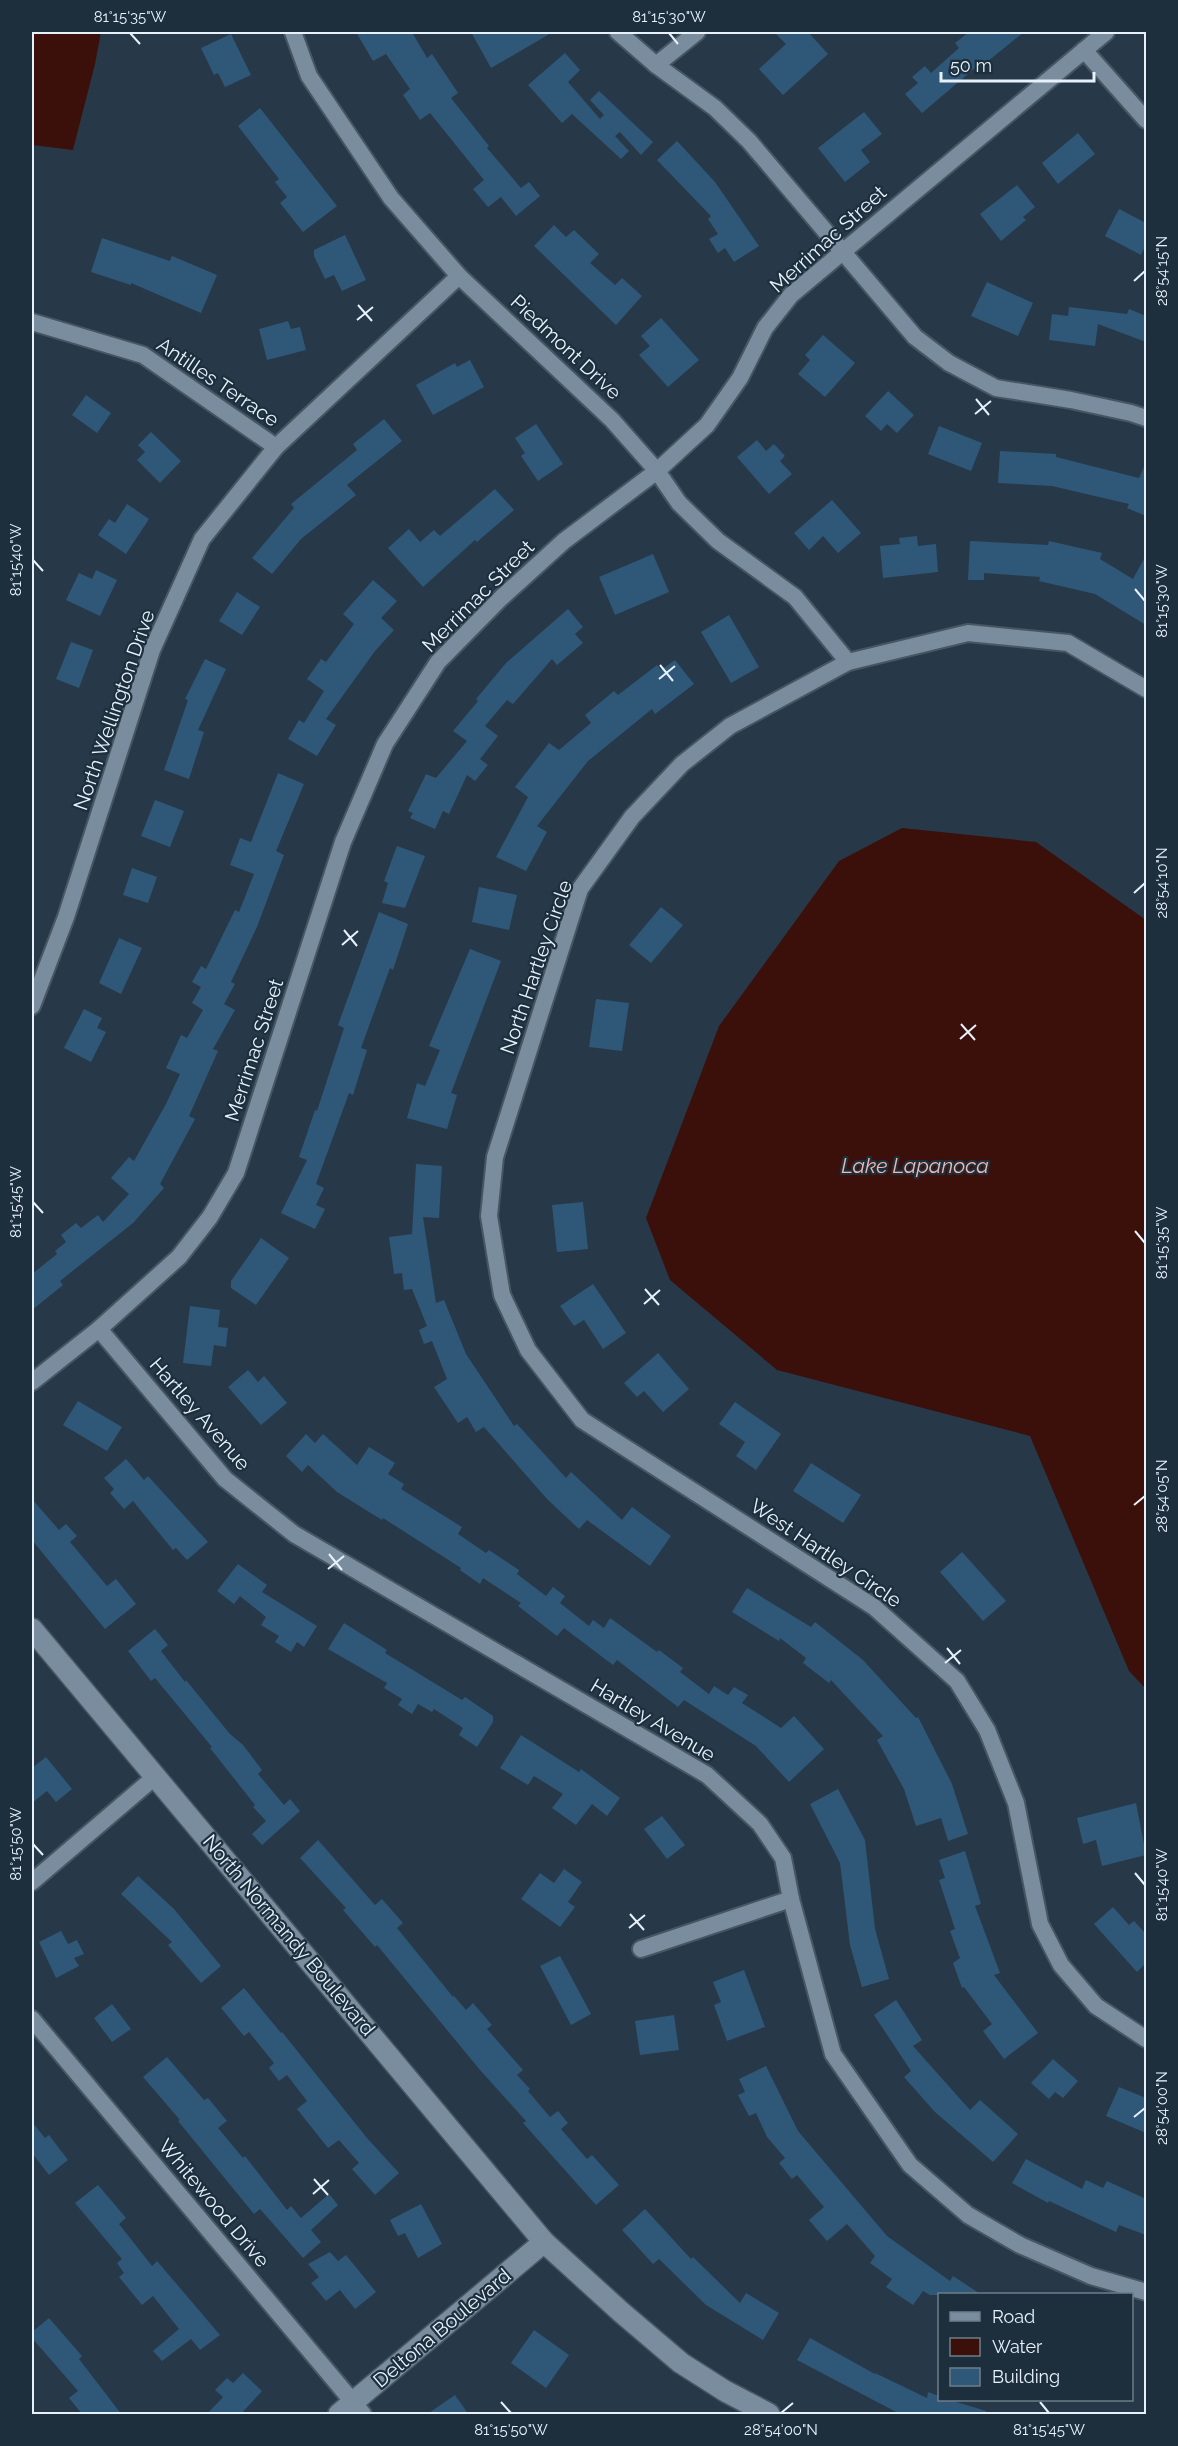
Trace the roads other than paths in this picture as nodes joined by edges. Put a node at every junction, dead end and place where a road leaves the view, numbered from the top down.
1 (293, 32) edge
2 (618, 32) edge
3 (697, 32) edge
4 (1106, 32) edge
5 (1084, 50) junction
6 (656, 66) junction
7 (1146, 120) edge
8 (842, 251) junction
9 (459, 276) junction
10 (32, 322) edge
11 (1146, 418) edge
12 (276, 447) junction
13 (657, 471) junction
14 (848, 662) junction
15 (1146, 689) edge
16 (32, 1006) edge
17 (495, 1157) joint
18 (99, 1329) junction
19 (32, 1382) edge
20 (32, 1629) edge
21 (156, 1776) junction
22 (32, 1881) edge
23 (791, 1899) junction
24 (641, 1949) dead end
25 (32, 2019) edge
26 (1146, 2039) edge
27 (544, 2242) junction
28 (1146, 2292) edge
29 (352, 2411) edge
30 (769, 2415) edge

1 - 9 street, Piedmont Drive
2 - 6 street
3 - 6 street
4 - 5 street, Merrimac Street
5 - 7 street
5 - 8 street, Merrimac Street
6 - 8 street
8 - 11 street
8 - 13 street, Merrimac Street
9 - 12 street, North Wellington Drive
9 - 13 street, Piedmont Drive
10 - 12 street, Antilles Terrace
12 - 16 street, North Wellington Drive
13 - 14 street, Piedmont Drive
13 - 18 street, Merrimac Street
14 - 15 street, North Hartley Circle
14 - 17 street, North Hartley Circle
17 - 26 street, West Hartley Circle
18 - 19 street, Merrimac Street
18 - 23 street, Hartley Avenue
20 - 21 street, North Normandy Boulevard
21 - 22 street
21 - 27 street, North Normandy Boulevard
23 - 24 street
23 - 28 street, Hartley Avenue
25 - 29 street, Whitewood Drive
27 - 29 street, Deltona Boulevard
27 - 30 street, North Normandy Boulevard

